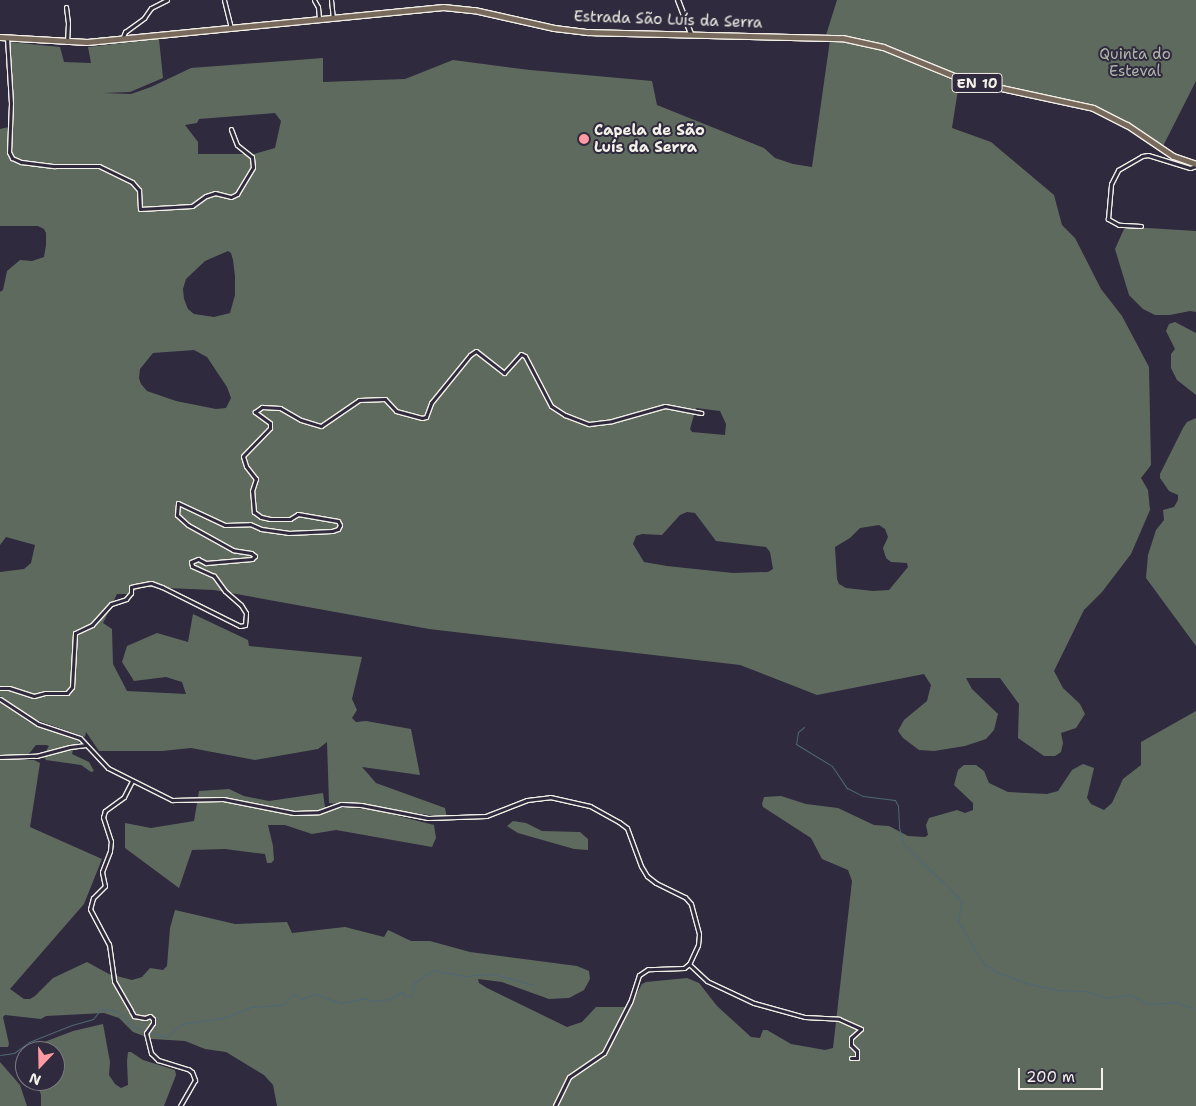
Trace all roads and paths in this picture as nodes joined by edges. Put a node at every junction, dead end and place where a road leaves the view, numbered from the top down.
1 (167, 0) edge
2 (224, 0) edge
3 (314, 0) edge
4 (331, 0) edge
5 (678, 0) edge
6 (66, 7) dead end
7 (333, 18) junction
8 (319, 19) junction
9 (231, 28) junction
10 (691, 34) junction
11 (0, 37) edge
12 (7, 37) junction
13 (122, 39) junction
14 (67, 42) junction
15 (231, 129) dead end
16 (1196, 165) edge
17 (1141, 226) dead end
18 (700, 414) dead end
19 (0, 688) edge
20 (0, 699) edge
21 (87, 745) junction
22 (0, 757) edge
23 (132, 781) junction
24 (689, 964) junction
25 (851, 1058) dead end
26 (180, 1106) edge
27 (555, 1106) edge

1 - 13 street
2 - 9 street
3 - 8 street
4 - 7 street
5 - 10 street
6 - 14 street
7 - 8 main road, Estrada São Luís da Serra / EN 10
7 - 10 main road, Estrada São Luís da Serra / EN 10
8 - 9 main road, Estrada São Luís da Serra / EN 10
9 - 13 main road, Estrada São Luís da Serra / EN 10
10 - 16 main road, Estrada São Luís da Serra / EN 10
11 - 12 main road, Estrada São Luís da Serra / EN 10
12 - 14 main road, Estrada São Luís da Serra / EN 10
12 - 15 street
13 - 14 main road, Estrada São Luís da Serra / EN 10
16 - 17 street
18 - 19 street
20 - 21 street
21 - 22 street
21 - 23 street
23 - 24 street
23 - 26 street
24 - 25 street
24 - 27 street

